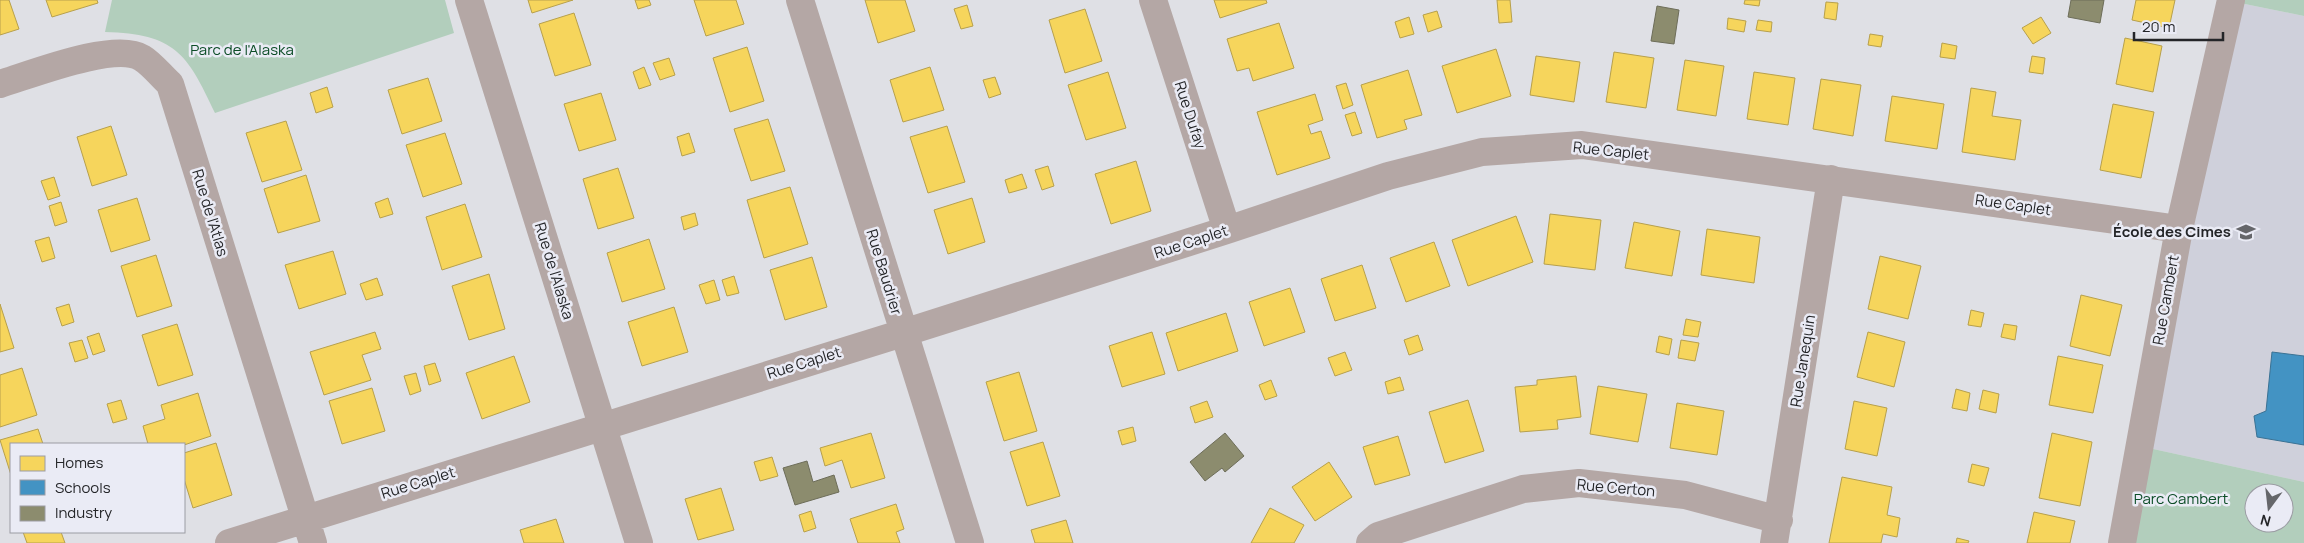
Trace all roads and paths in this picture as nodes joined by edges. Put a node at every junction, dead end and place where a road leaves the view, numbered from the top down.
1 (469, 0) edge
2 (800, 0) edge
3 (1153, 0) edge
4 (2231, 0) edge
5 (0, 84) edge
6 (1831, 179) junction
7 (2179, 229) junction
8 (1227, 230) junction
9 (903, 333) junction
10 (602, 425) junction
11 (309, 531) edge
12 (1777, 531) edge
13 (229, 543) edge
14 (639, 543) edge
15 (970, 543) edge
16 (1370, 543) edge
17 (2122, 543) edge

1 - 10 street, Rue de l'Alaska
2 - 9 street, Rue Baudrier
3 - 8 street, Rue Dufay
4 - 7 street, Rue Cambert
5 - 11 street, Rue de l'Atlas
6 - 7 street, Rue Caplet
6 - 8 street, Rue Caplet
6 - 12 street, Rue Janequin
7 - 17 street, Rue Cambert
8 - 9 street, Rue Caplet
9 - 10 street, Rue Caplet
9 - 15 street, Rue Baudrier
10 - 11 street, Rue Caplet
10 - 14 street, Rue de l'Alaska
11 - 13 street, Rue Caplet
12 - 16 street, Rue Certon

